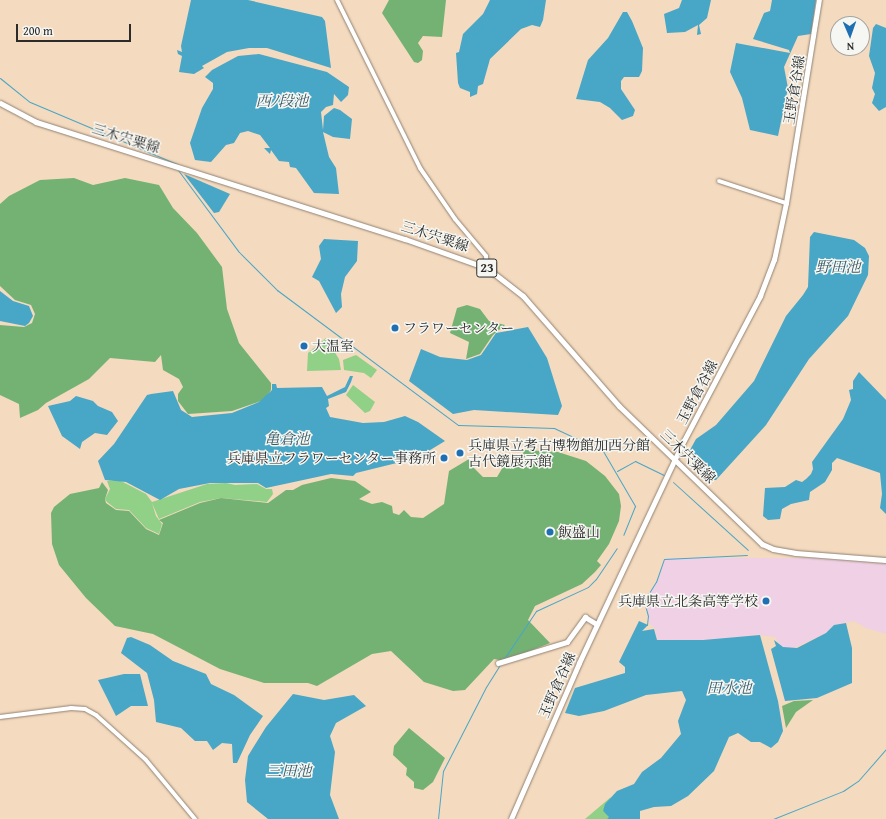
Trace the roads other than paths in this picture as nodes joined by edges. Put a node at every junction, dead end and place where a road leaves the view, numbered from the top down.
1 (337, 0) edge
2 (820, 0) edge
3 (0, 103) edge
4 (719, 181) dead end
5 (786, 203) junction
6 (487, 268) junction
7 (675, 459) junction
8 (886, 560) edge
9 (595, 623) dead end
10 (498, 663) dead end
11 (0, 716) edge
12 (195, 819) edge
13 (511, 819) edge

1 - 6 street
2 - 5 main road, 玉野倉谷線
3 - 6 main road, 三木宍粟線 / 23
4 - 5 street
5 - 7 main road, 玉野倉谷線
6 - 7 main road, 三木宍粟線 / 23
7 - 8 main road, 三木宍粟線 / 23
7 - 13 main road, 玉野倉谷線
9 - 10 main road
11 - 12 street

